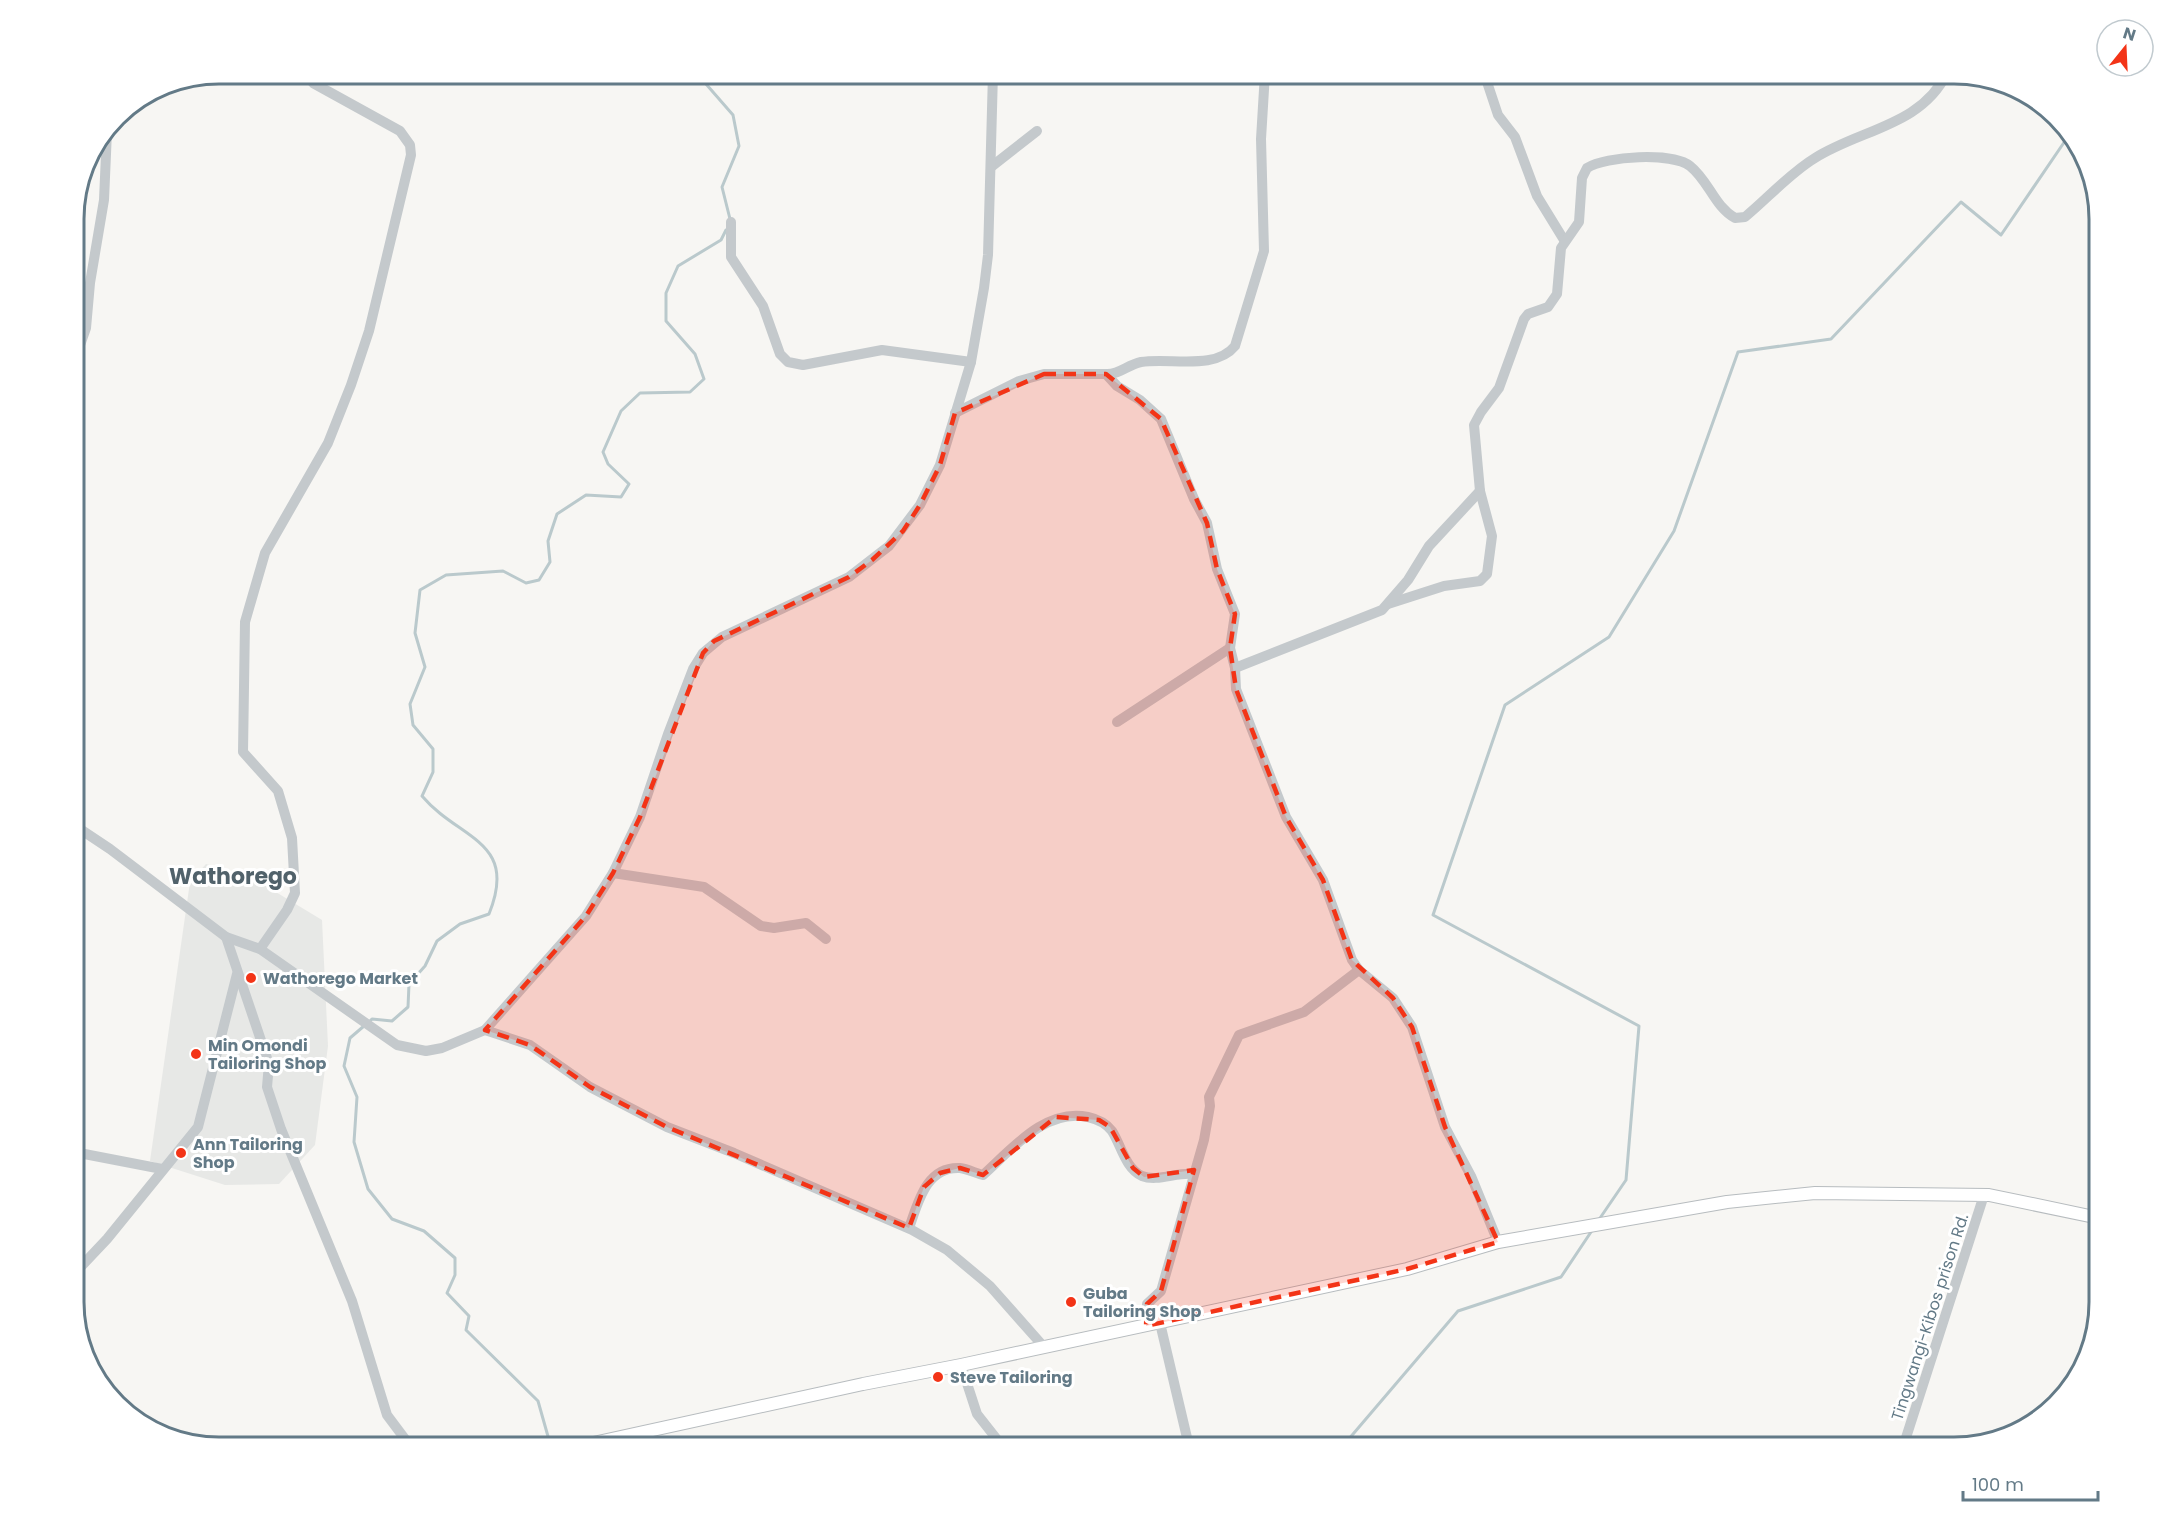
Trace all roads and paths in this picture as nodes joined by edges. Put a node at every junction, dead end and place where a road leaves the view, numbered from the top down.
1 (315, 84) edge
2 (993, 84) edge
3 (1264, 84) edge
4 (1487, 84) edge
5 (1942, 84) edge
6 (1037, 131) dead end
7 (106, 145) edge
8 (991, 167) junction
9 (731, 222) dead end
10 (1564, 240) junction
11 (84, 334) edge
12 (971, 362) junction
13 (1106, 374) junction
14 (955, 413) junction
15 (1480, 491) junction
16 (1388, 604) junction
17 (1230, 648) junction
18 (1235, 668) junction
19 (1118, 722) dead end
20 (84, 832) edge
21 (613, 873) junction
22 (226, 937) junction
23 (826, 939) dead end
24 (261, 949) junction
25 (1359, 970) junction
26 (237, 974) junction
27 (485, 1030) junction
28 (84, 1154) edge
29 (162, 1168) junction
30 (1193, 1174) junction
31 (1984, 1195) junction
32 (2089, 1216) edge
33 (909, 1228) junction
34 (1498, 1242) junction
35 (84, 1263) edge
36 (1160, 1323) junction
37 (1146, 1326) junction
38 (1044, 1347) junction
39 (961, 1365) junction
40 (403, 1437) edge
41 (624, 1437) edge
42 (995, 1437) edge
43 (1187, 1437) edge
44 (1907, 1437) edge

1 - 24 street
2 - 8 street
3 - 13 street
4 - 10 street
5 - 10 street
6 - 8 street
7 - 11 street
8 - 12 street
9 - 12 street
10 - 15 street
12 - 14 street
13 - 14 street
13 - 17 street
14 - 21 street
15 - 16 street
15 - 16 street
16 - 18 street
17 - 18 street
17 - 19 street
18 - 25 street
20 - 22 street
21 - 23 street
21 - 27 street
22 - 24 street
22 - 26 street
24 - 27 street
25 - 30 street
25 - 34 street
26 - 29 street
26 - 40 street
27 - 33 street
28 - 29 street
29 - 35 street
30 - 33 street
30 - 37 street
31 - 32 main road
31 - 34 main road
31 - 44 street, Tingwangi-Kibos prison Rd.
33 - 38 street
34 - 36 main road
36 - 37 main road
36 - 43 street
37 - 38 main road
38 - 39 main road
39 - 41 main road
39 - 42 street

